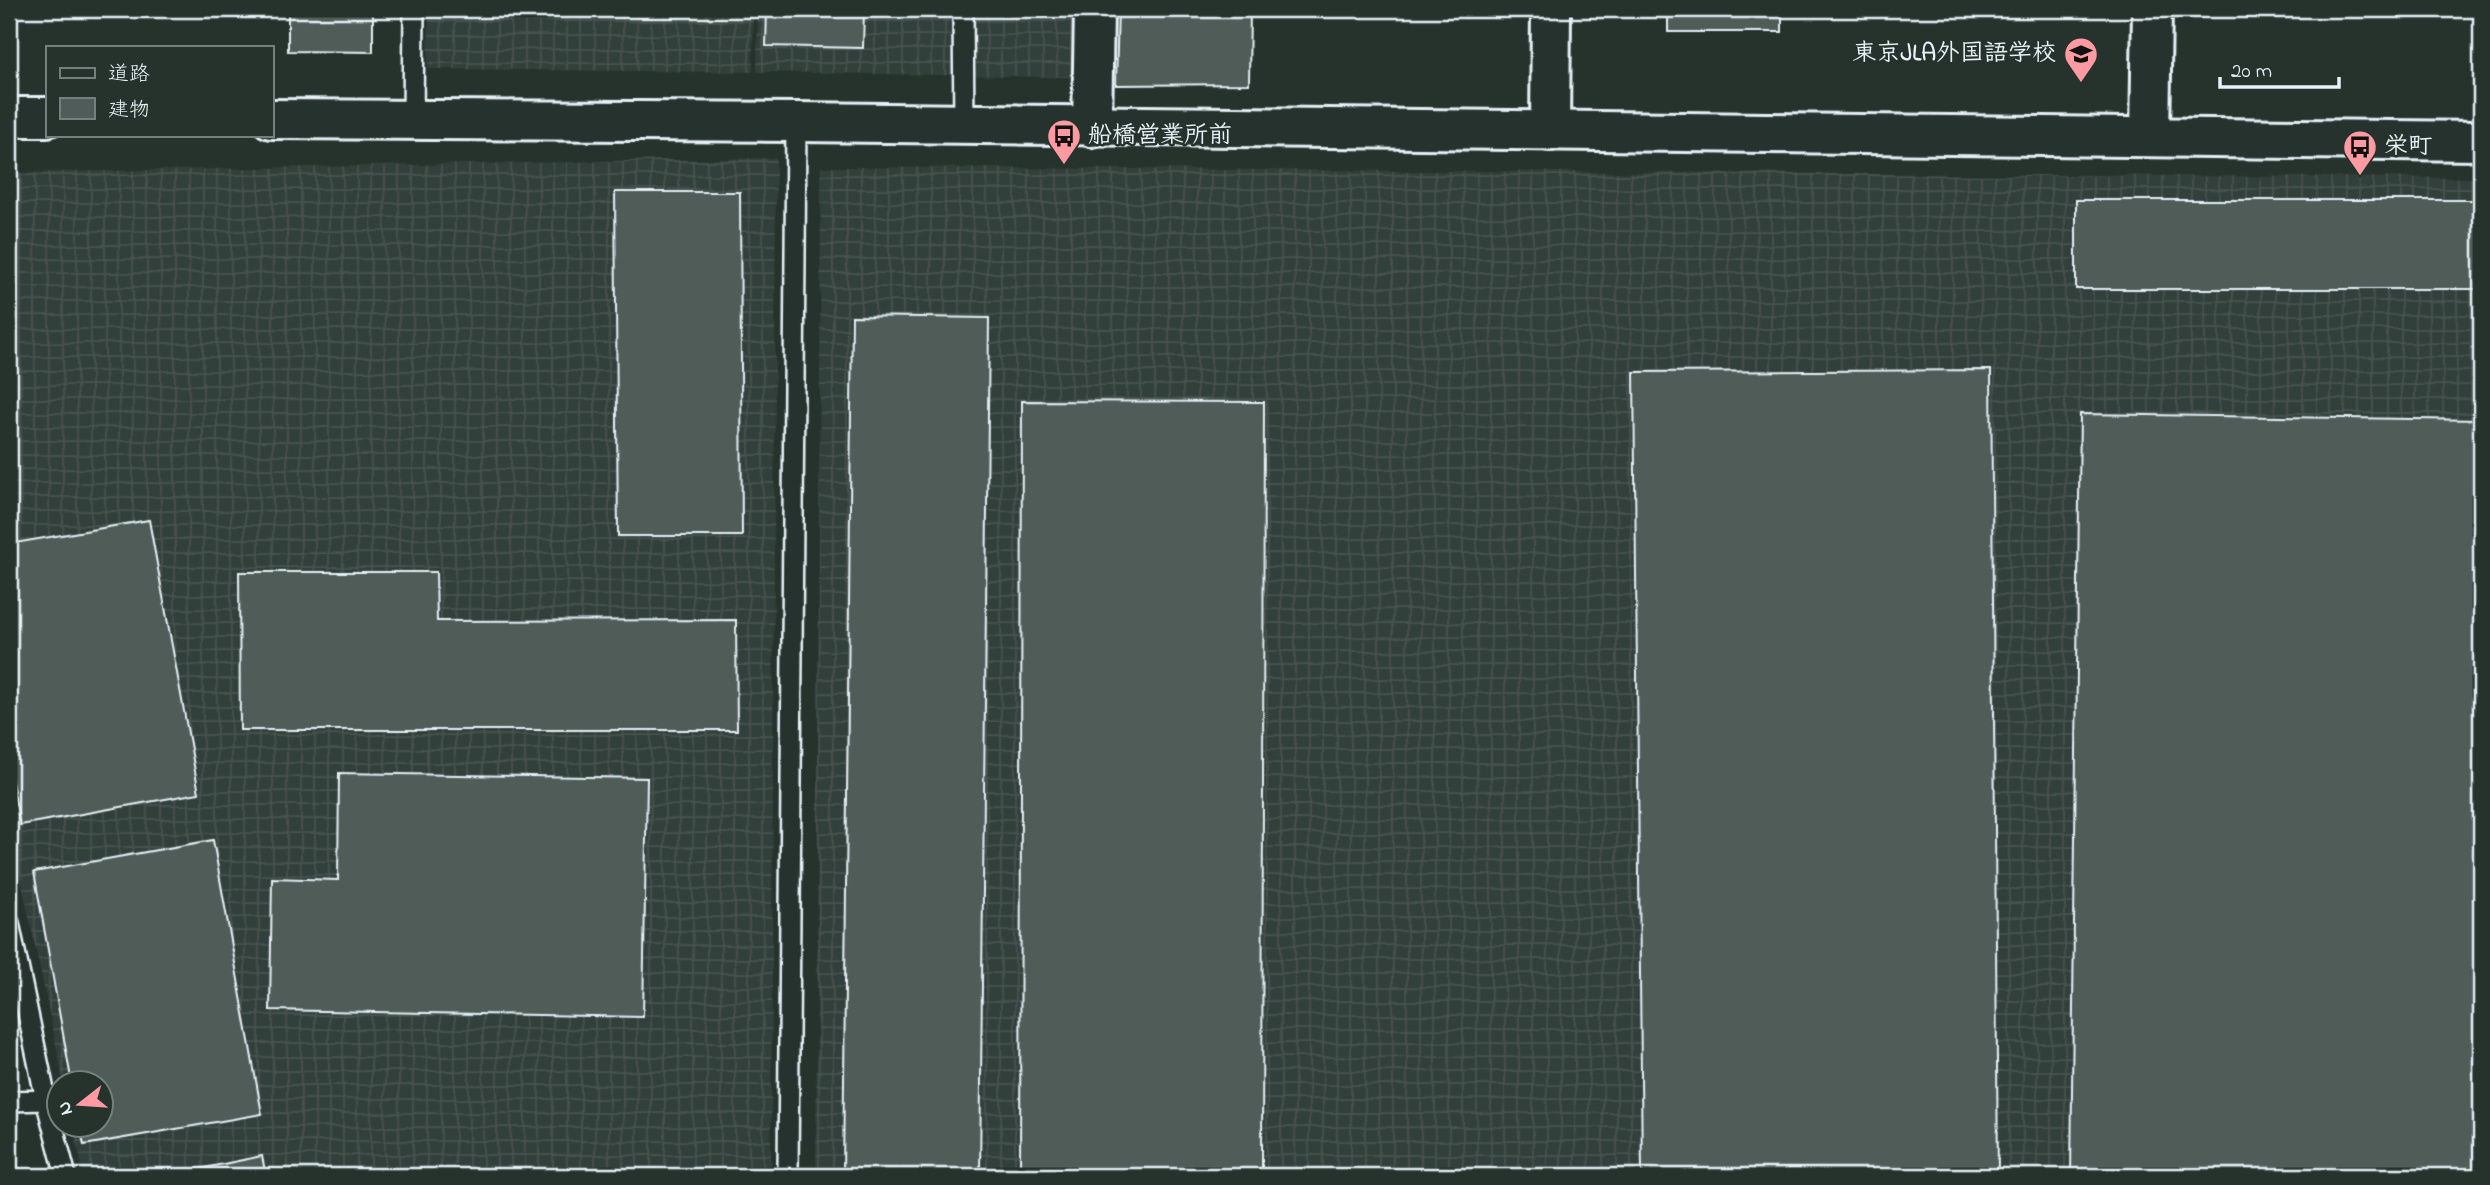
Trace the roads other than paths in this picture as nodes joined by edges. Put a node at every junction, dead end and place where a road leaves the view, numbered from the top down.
1 (414, 9) edge
2 (963, 9) edge
3 (1094, 9) edge
4 (1551, 9) edge
5 (2152, 9) edge
6 (9, 117) edge
7 (46, 117) edge
8 (273, 119) edge
9 (413, 120) junction
10 (796, 122) junction
11 (964, 125) junction
12 (1092, 127) junction
13 (1550, 131) junction
14 (2150, 136) junction
15 (2481, 141) edge
16 (9, 923) edge
17 (46, 1100) joint
18 (9, 1101) edge
19 (57, 1140) edge
20 (66, 1176) edge
21 (788, 1176) edge

1 - 9 lane
2 - 11 lane
3 - 12 street
4 - 13 street
5 - 14 street
6 - 7 street
8 - 9 street
9 - 10 street
10 - 11 street
10 - 21 lane
11 - 12 street
12 - 13 street
13 - 14 street
14 - 15 street
16 - 17 lane
17 - 18 lane
19 - 20 lane

